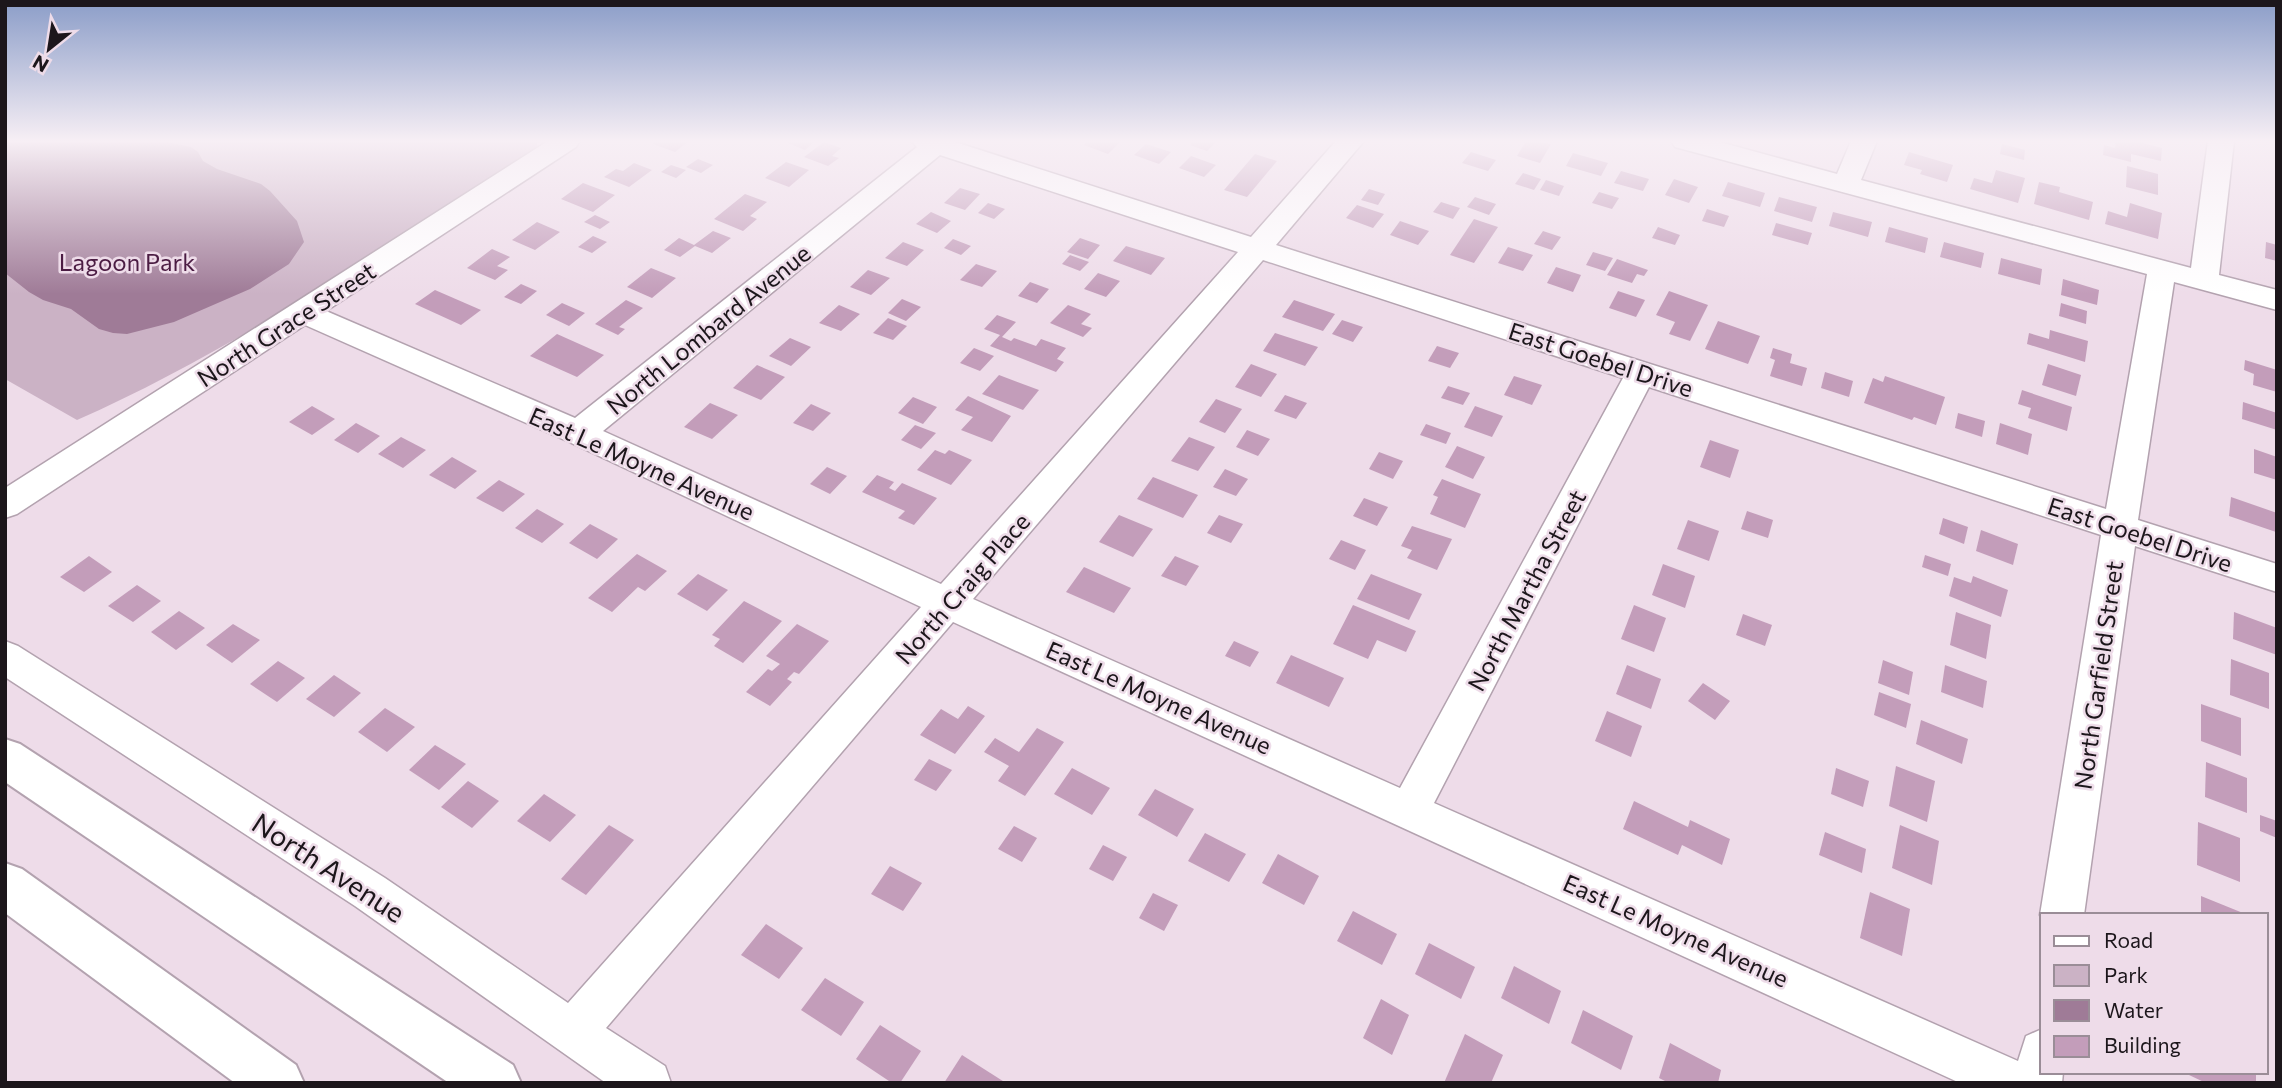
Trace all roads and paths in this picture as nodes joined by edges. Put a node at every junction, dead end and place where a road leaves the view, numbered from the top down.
1 (489, 192) edge
2 (871, 192) edge
3 (1082, 192) edge
4 (1307, 192) edge
5 (1871, 192) edge
6 (2215, 192) edge
7 (1258, 248) junction
8 (2162, 269) junction
9 (2204, 281) junction
10 (2277, 300) edge
11 (304, 313) junction
12 (1642, 371) junction
13 (578, 433) junction
14 (5, 505) edge
15 (2120, 527) junction
16 (2277, 578) edge
17 (949, 604) junction
18 (5, 657) edge
19 (5, 758) edge
20 (1410, 809) junction
21 (5, 885) edge
22 (2063, 913) edge
23 (572, 1033) junction
24 (278, 1083) edge
25 (495, 1083) edge
26 (648, 1083) edge
27 (2013, 1083) edge

1 - 11 street, North Grace Street
2 - 13 street, North Lombard Avenue
3 - 7 street, East Goebel Drive
4 - 7 street, North Craig Place
5 - 8 street
6 - 9 street
7 - 12 street, East Goebel Drive
7 - 17 street, North Craig Place
8 - 9 street
8 - 15 street, North Garfield Street
9 - 10 street
11 - 13 street, East Le Moyne Avenue
11 - 14 street, North Grace Street
12 - 15 street, East Goebel Drive
12 - 20 street, North Martha Street
13 - 17 street, East Le Moyne Avenue
15 - 16 street, East Goebel Drive
15 - 22 street, North Garfield Street
17 - 20 street, East Le Moyne Avenue
17 - 23 street, North Craig Place
18 - 23 street, North Avenue
19 - 25 main road
20 - 27 street, East Le Moyne Avenue
21 - 24 main road
23 - 26 street, North Avenue

